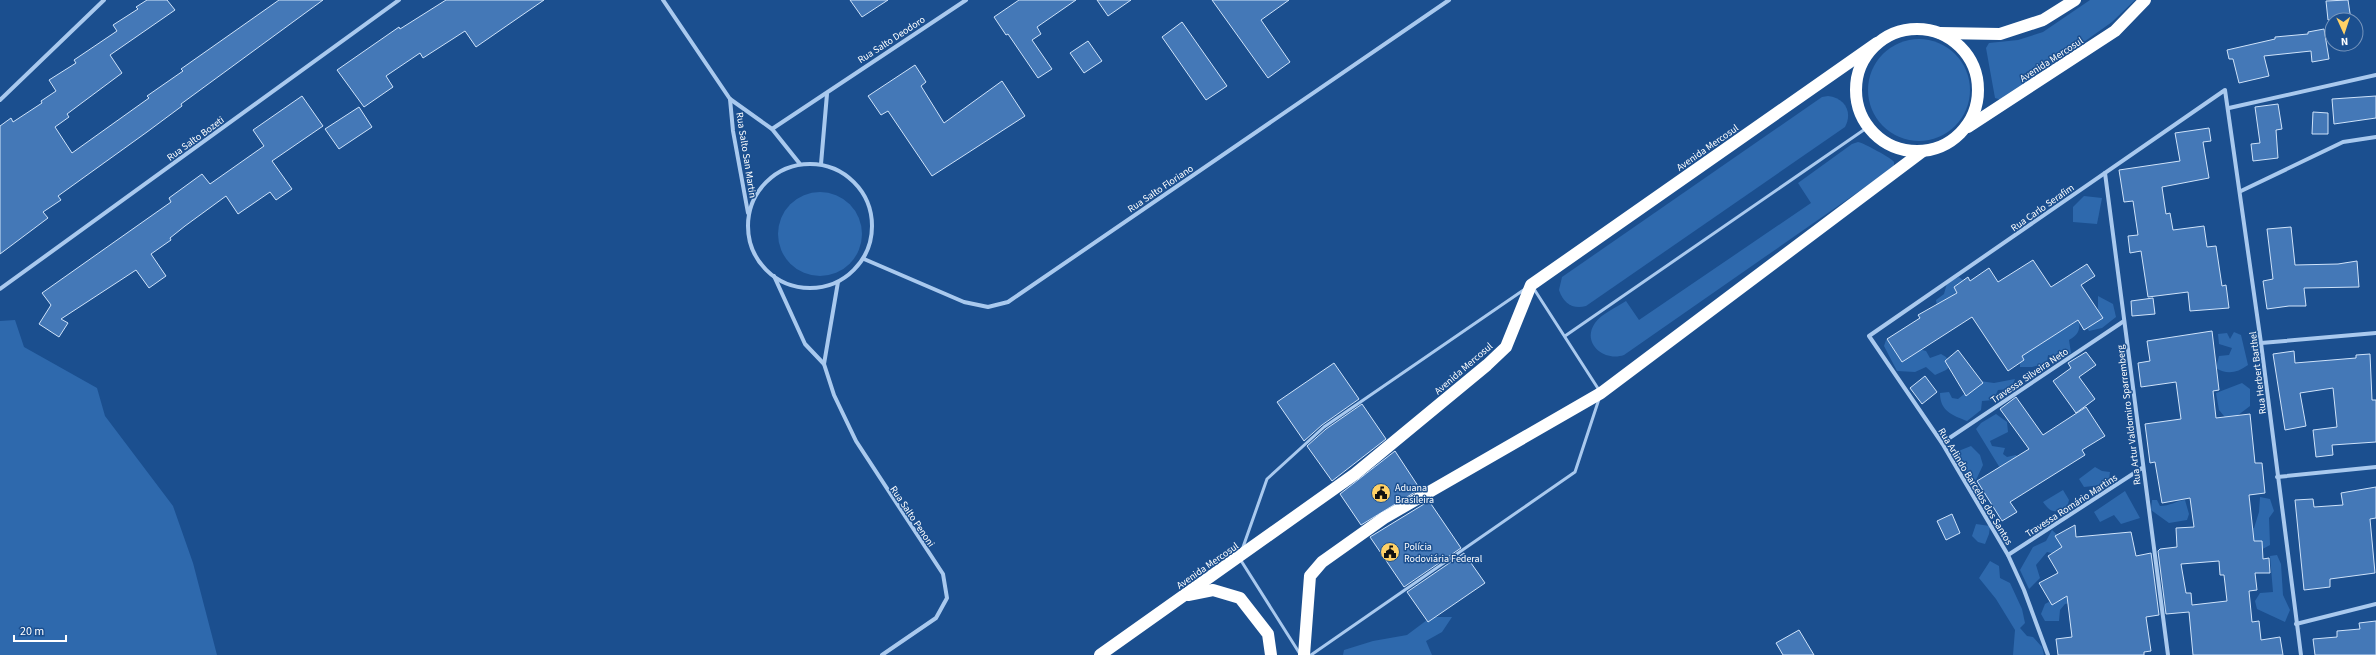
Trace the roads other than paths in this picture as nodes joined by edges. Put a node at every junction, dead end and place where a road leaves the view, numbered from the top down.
1 (104, 0) edge
2 (398, 0) edge
3 (663, 0) edge
4 (966, 0) edge
5 (1449, 0) edge
6 (2075, 0) edge
7 (2145, 0) edge
8 (1940, 33) junction
9 (1877, 43) junction
10 (2376, 75) edge
11 (2225, 90) joint
12 (827, 94) junction
13 (730, 99) junction
14 (0, 100) edge
15 (2228, 108) junction
16 (1868, 127) junction
17 (772, 130) junction
18 (1964, 130) junction
19 (2376, 137) edge
20 (1923, 151) junction
21 (800, 164) junction
22 (821, 164) junction
23 (2105, 173) junction
24 (2240, 191) junction
25 (748, 213) junction
26 (864, 259) junction
27 (774, 276) junction
28 (838, 282) junction
29 (1531, 285) junction
30 (0, 289) edge
31 (2124, 321) junction
32 (2376, 333) edge
33 (1565, 336) junction
34 (1870, 336) joint
35 (2261, 343) junction
36 (824, 364) junction
37 (1601, 393) junction
38 (1942, 442) junction
39 (2376, 467) edge
40 (2142, 468) junction
41 (2277, 477) junction
42 (2008, 555) junction
43 (1239, 557) junction
44 (1183, 596) junction
45 (2376, 604) edge
46 (2296, 624) junction
47 (882, 655) edge
48 (1100, 655) edge
49 (1271, 655) edge
50 (1301, 655) edge
51 (1304, 655) edge
52 (1311, 655) edge
53 (2048, 655) edge
54 (2168, 655) edge
55 (2301, 655) edge

1 - 14 street
2 - 30 street, Rua Salto Bozeti
3 - 13 street, Rua Salto San Martin
4 - 12 street, Rua Salto Deodoro
5 - 26 street, Rua Salto Floriano
6 - 8 highway, Avenida Mercosul
7 - 18 highway, Avenida Mercosul
8 - 9 highway, Avenida Mercosul
8 - 18 highway, Avenida Mercosul
9 - 16 highway, Avenida Mercosul
9 - 29 highway, Avenida Mercosul
10 - 15 street
11 - 15 street, Rua Herbert Barthel
11 - 23 street, Rua Carlo Serafim
12 - 17 street, Rua Salto Deodoro
12 - 22 street
13 - 17 street, Rua Salto San Martin
13 - 25 street, Rua Salto San Martin
15 - 24 street, Rua Herbert Barthel
16 - 20 highway, Avenida Mercosul
16 - 33 lane
17 - 21 street, Rua Salto San Martin
18 - 20 highway, Avenida Mercosul
19 - 24 street
20 - 37 highway, Avenida Mercosul
21 - 22 street
21 - 25 street
22 - 26 street
23 - 31 street, Rua Artur Valdomiro Sparremberg
23 - 34 street, Rua Carlo Serafim
24 - 35 street, Rua Herbert Barthel
25 - 27 street
26 - 28 street
27 - 28 street
27 - 36 street, Rua Salto Penoni
28 - 36 street, Rua Salto Penoni
29 - 33 lane
29 - 43 highway, Avenida Mercosul
29 - 43 lane
31 - 38 street, Travessa Silveira Neto
31 - 40 street, Rua Artur Valdomiro Sparremberg
32 - 35 street
33 - 37 lane
34 - 38 street, Rua Arlindo Barcelos dos Santos
35 - 41 street, Rua Herbert Barthel
36 - 47 street, Rua Salto Penoni
37 - 51 highway, Avenida Mercosul
37 - 52 lane
38 - 42 street, Rua Arlindo Barcelos dos Santos
39 - 41 street
40 - 42 street, Travessa Romário Martins
40 - 54 street, Rua Artur Valdomiro Sparremberg
41 - 46 street, Rua Herbert Barthel
42 - 53 street, Rua Arlindo Barcelos dos Santos
43 - 44 highway, Avenida Mercosul
43 - 50 lane
44 - 48 highway, Avenida Mercosul
44 - 49 highway
45 - 46 street
46 - 55 street, Rua Herbert Barthel

